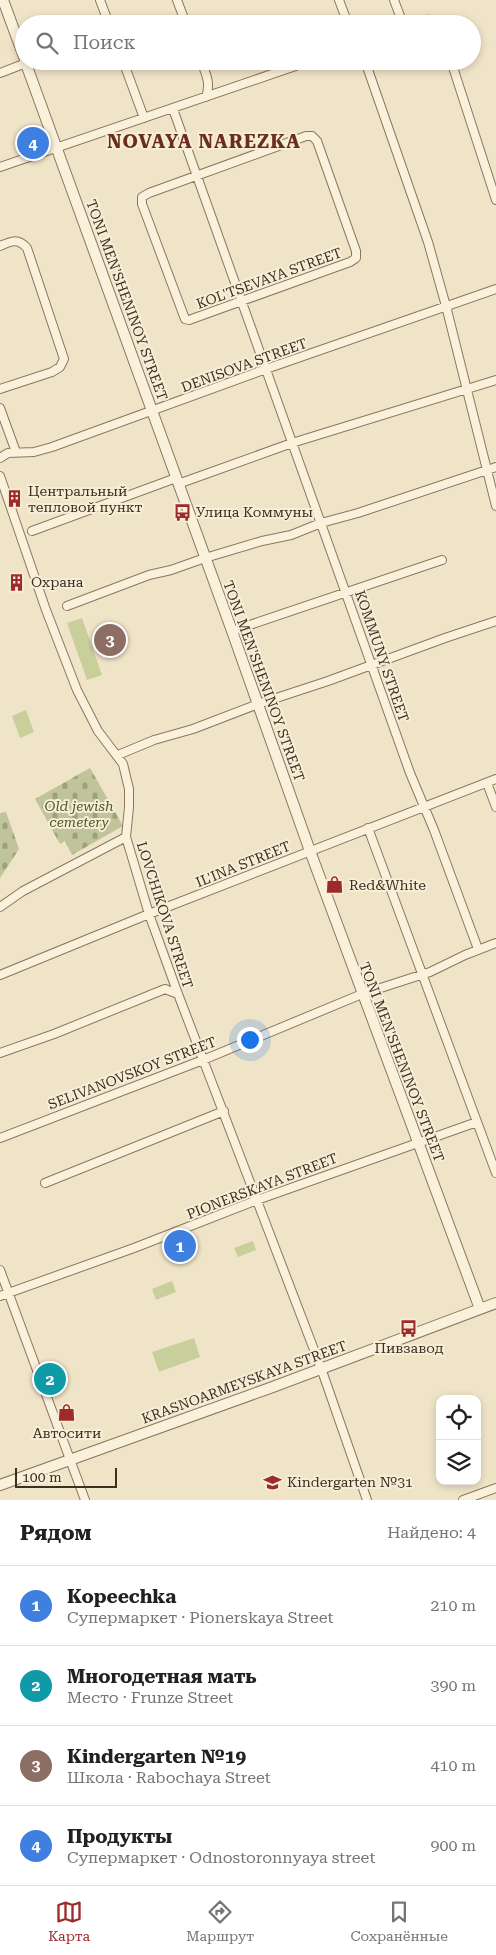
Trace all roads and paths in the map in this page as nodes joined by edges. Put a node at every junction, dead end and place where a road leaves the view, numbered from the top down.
1 (3, 0) edge
2 (100, 0) edge
3 (177, 0) edge
4 (339, 0) edge
5 (394, 0) edge
6 (106, 15) edge
7 (183, 15) edge
8 (345, 15) edge
9 (400, 15) edge
10 (15, 33) edge
11 (15, 65) edge
12 (29, 70) edge
13 (126, 70) edge
14 (204, 70) edge
15 (284, 70) edge
16 (368, 70) edge
17 (454, 70) edge
18 (0, 73) edge
19 (206, 97) junction
20 (173, 109) junction
21 (144, 118) junction
22 (58, 147) junction
23 (0, 167) edge
24 (197, 176) junction
25 (496, 200) edge
26 (0, 246) edge
27 (496, 289) edge
28 (243, 301) junction
29 (446, 306) junction
30 (266, 369) junction
31 (496, 380) edge
32 (0, 389) edge
33 (467, 389) junction
34 (0, 408) edge
35 (152, 412) junction
36 (292, 443) junction
37 (16, 452) junction
38 (0, 458) edge
39 (496, 467) edge
40 (487, 470) junction
41 (0, 476) edge
42 (177, 481) junction
43 (496, 506) edge
44 (321, 523) junction
45 (32, 531) dead end
46 (205, 558) junction
47 (442, 560) dead end
48 (346, 591) junction
49 (67, 606) dead end
50 (496, 621) edge
51 (232, 631) junction
52 (371, 665) junction
53 (258, 704) junction
54 (118, 755) junction
55 (496, 779) edge
56 (487, 782) junction
57 (424, 806) junction
58 (496, 807) edge
59 (368, 828) junction
60 (126, 837) junction
61 (310, 851) junction
62 (0, 907) edge
63 (149, 914) junction
64 (496, 942) edge
65 (478, 949) junction
66 (0, 975) edge
67 (422, 975) junction
68 (172, 979) junction
69 (165, 989) junction
70 (178, 994) junction
71 (362, 994) junction
72 (0, 1053) edge
73 (204, 1060) junction
74 (224, 1111) junction
75 (477, 1122) junction
76 (0, 1138) edge
77 (418, 1142) junction
78 (496, 1173) edge
79 (44, 1183) dead end
80 (257, 1200) junction
81 (0, 1270) edge
82 (8, 1293) junction
83 (0, 1296) edge
84 (496, 1303) edge
85 (480, 1309) junction
86 (322, 1368) junction
87 (70, 1460) junction
88 (0, 1485) edge
89 (496, 1488) edge
90 (85, 1500) edge
91 (367, 1500) edge
92 (464, 1500) edge

1 - 10 street, TONI MEN'SHENINOY STREET
2 - 6 street
3 - 7 street
4 - 8 street
5 - 9 street
11 - 18 street
12 - 22 street, TONI MEN'SHENINOY STREET
13 - 21 street
14 - 19 street
15 - 19 street
16 - 29 street
17 - 25 street
19 - 20 street
20 - 21 street
20 - 24 street, KOMMUNY STREET
21 - 22 street
22 - 23 street
22 - 35 street, TONI MEN'SHENINOY STREET
24 - 28 street, KOMMUNY STREET
24 - 28 street, KOL'TSEVAYA STREET
24 - 28 street, KOL'TSEVAYA STREET
26 - 32 street
27 - 29 street, DENISOVA STREET
28 - 30 street, KOMMUNY STREET
29 - 30 street, DENISOVA STREET
29 - 33 street
30 - 35 street, DENISOVA STREET
30 - 36 street, KOMMUNY STREET
31 - 33 street
33 - 36 street
33 - 40 street
34 - 37 street
35 - 37 street, DENISOVA STREET
35 - 42 street, TONI MEN'SHENINOY STREET
36 - 42 street
36 - 44 street, KOMMUNY STREET
37 - 38 street, DENISOVA STREET
39 - 40 street
40 - 43 street
40 - 44 street
41 - 54 street, LOVCHIKOVA STREET
42 - 45 street
42 - 46 street, TONI MEN'SHENINOY STREET
44 - 46 street
44 - 48 street, KOMMUNY STREET
46 - 49 street
46 - 51 street, TONI MEN'SHENINOY STREET
47 - 48 street, KOMMUNY STREET
48 - 51 street, KOMMUNY STREET
48 - 52 street, KOMMUNY STREET
50 - 52 street
51 - 53 street, TONI MEN'SHENINOY STREET
52 - 53 street
52 - 57 street, KOMMUNY STREET
53 - 54 street
53 - 61 street, TONI MEN'SHENINOY STREET
54 - 60 street, LOVCHIKOVA STREET
55 - 56 street, IL'INA STREET
56 - 57 street, IL'INA STREET
56 - 58 street
57 - 59 street, IL'INA STREET
57 - 65 street, KOMMUNY STREET
59 - 61 street, IL'INA STREET
59 - 67 street
60 - 62 street
60 - 63 street, LOVCHIKOVA STREET
61 - 63 street, IL'INA STREET
61 - 71 street, TONI MEN'SHENINOY STREET
63 - 66 street, IL'INA STREET
63 - 68 street, LOVCHIKOVA STREET
64 - 65 street, SELIVANOVSKOY STREET
65 - 67 street, SELIVANOVSKOY STREET
67 - 71 street, SELIVANOVSKOY STREET
67 - 75 street
68 - 69 street
68 - 70 street, LOVCHIKOVA STREET
69 - 70 street
69 - 72 street
70 - 73 street, LOVCHIKOVA STREET
71 - 73 street, SELIVANOVSKOY STREET
71 - 77 street, TONI MEN'SHENINOY STREET
73 - 74 street, LOVCHIKOVA STREET
73 - 76 street, SELIVANOVSKOY STREET
74 - 79 street
74 - 80 street, LOVCHIKOVA STREET
75 - 77 street, PIONERSKAYA STREET
75 - 78 street
77 - 80 street, PIONERSKAYA STREET
77 - 85 street, TONI MEN'SHENINOY STREET
80 - 82 street, PIONERSKAYA STREET
80 - 86 street, LOVCHIKOVA STREET
81 - 82 street
82 - 83 street, PIONERSKAYA STREET
82 - 87 street
84 - 85 street, KRASNOARMEYSKAYA STREET
85 - 86 street, KRASNOARMEYSKAYA STREET
86 - 87 street, KRASNOARMEYSKAYA STREET
86 - 91 street, LOVCHIKOVA STREET
87 - 88 street, KRASNOARMEYSKAYA STREET
87 - 90 street
89 - 92 street

